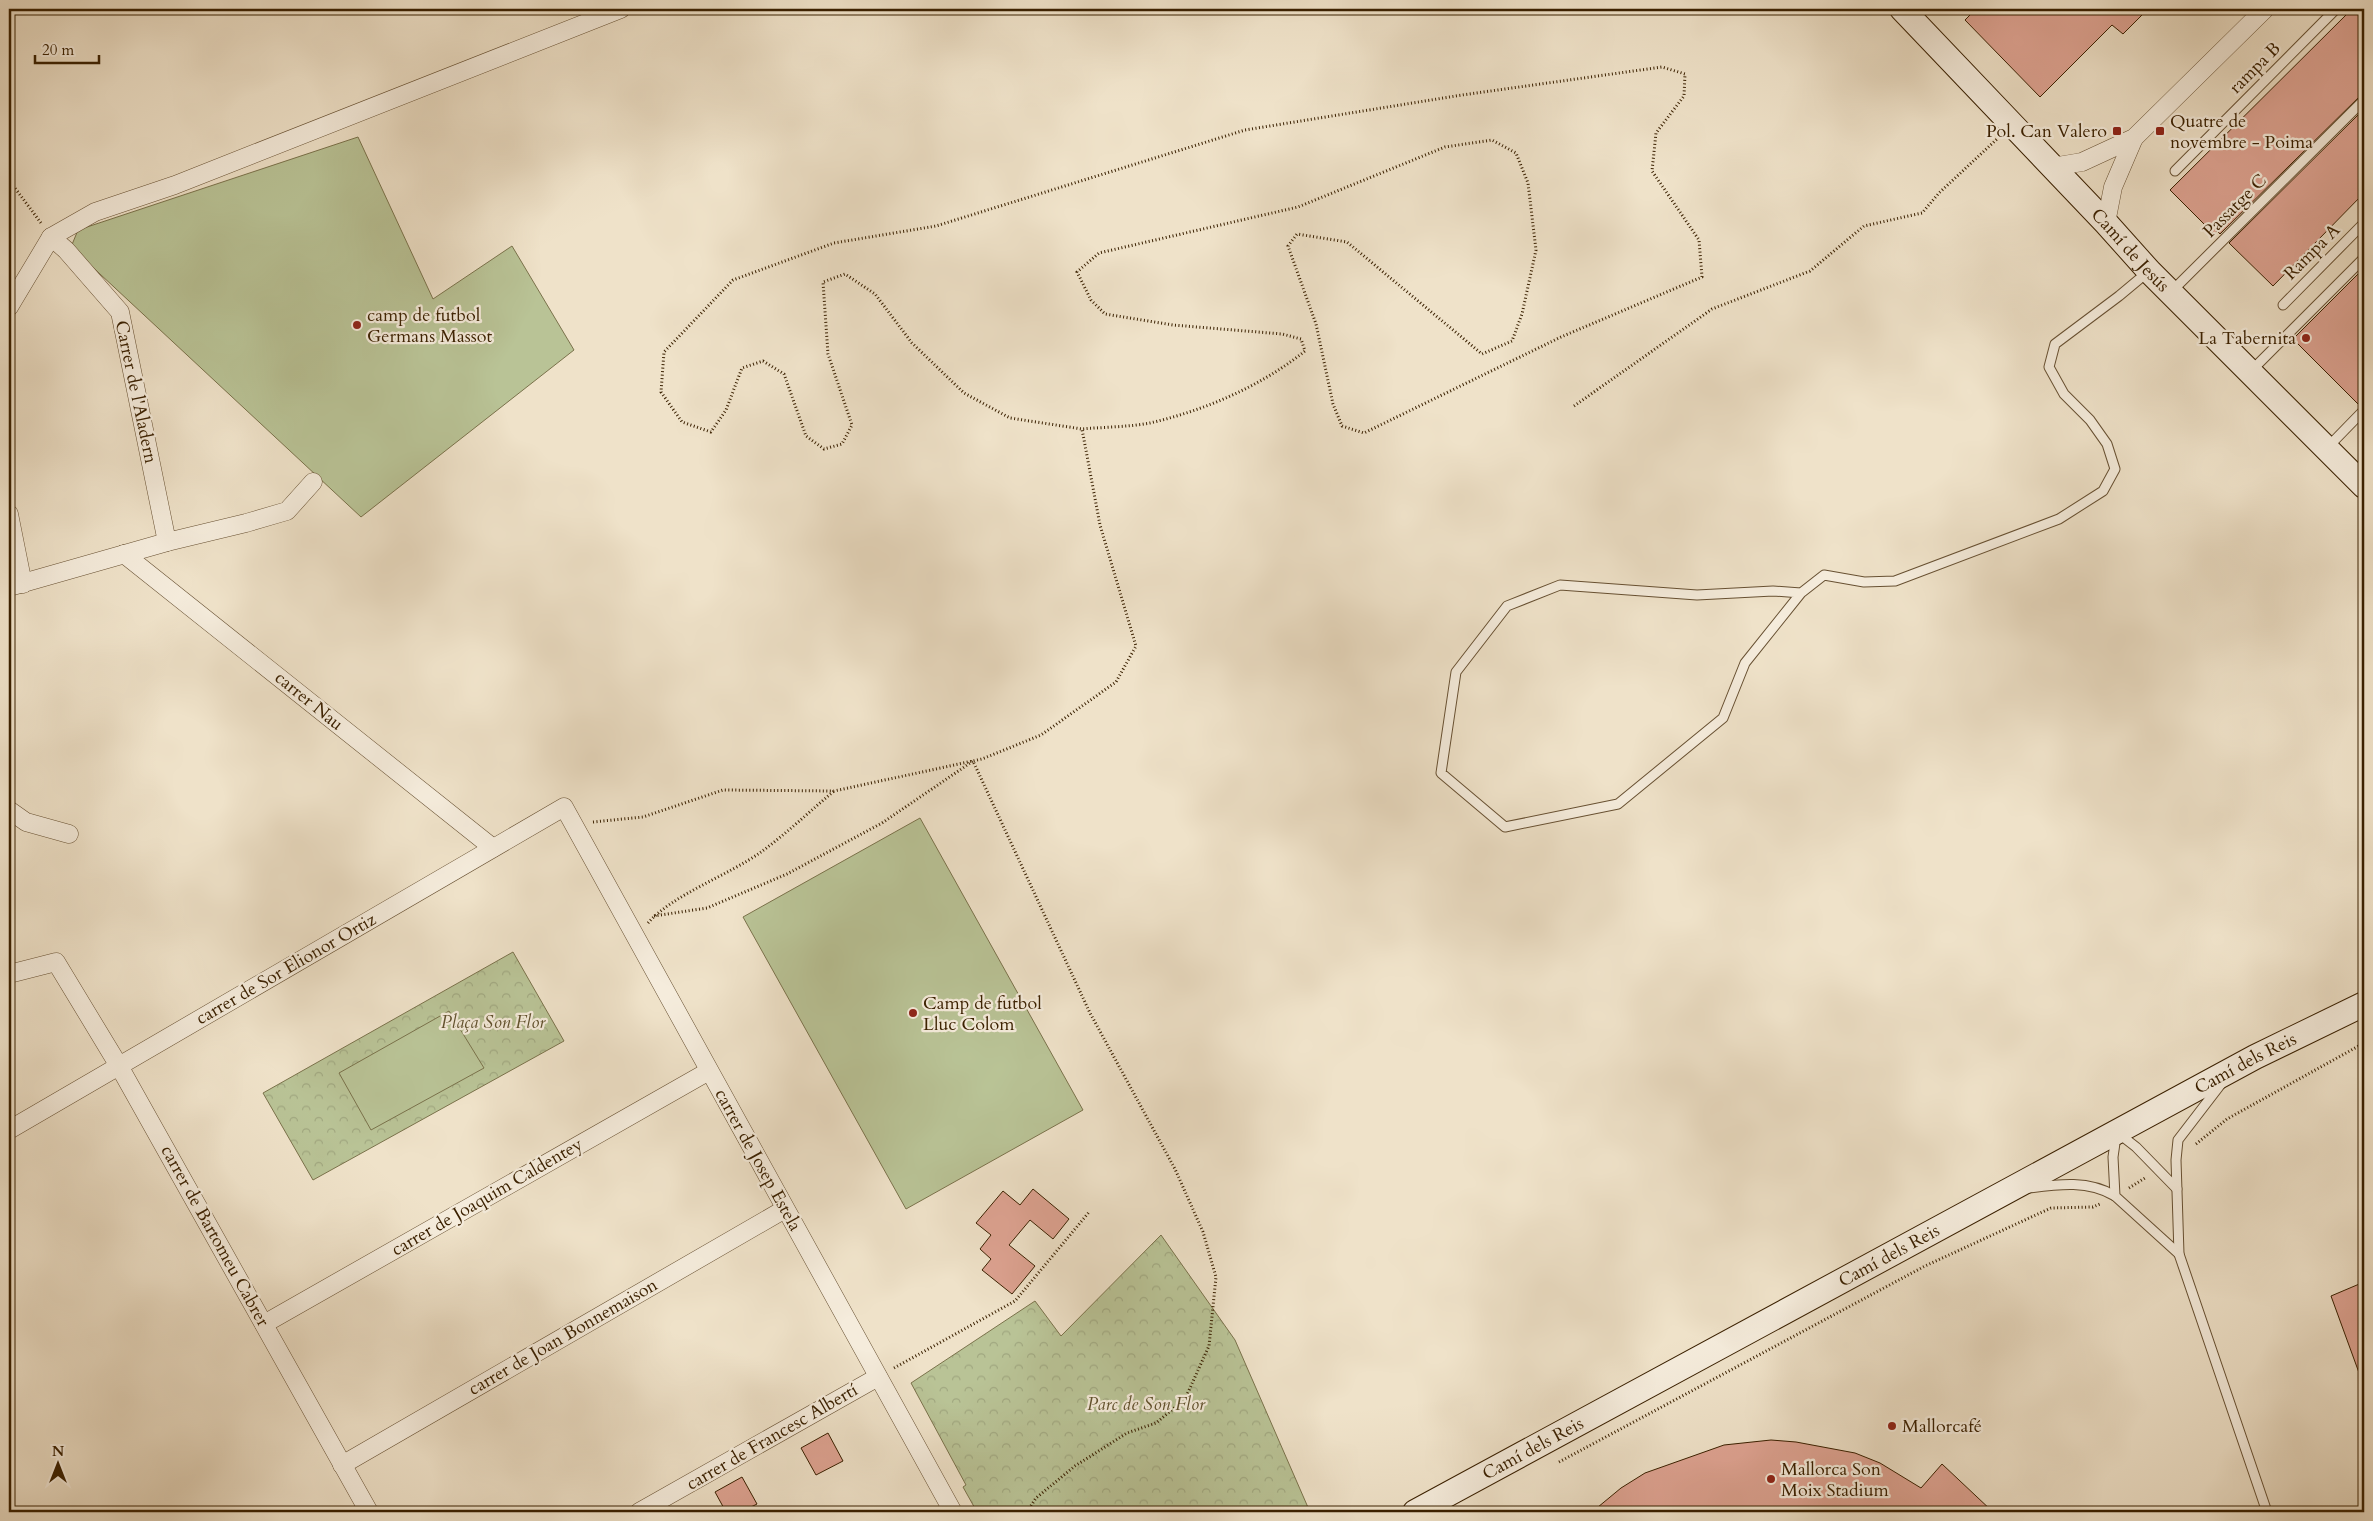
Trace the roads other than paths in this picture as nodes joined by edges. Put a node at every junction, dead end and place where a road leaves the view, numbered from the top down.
1 (622, 9) edge
2 (1902, 9) edge
3 (2265, 9) edge
4 (2336, 9) edge
5 (2364, 100) edge
6 (2134, 138) junction
7 (2052, 167) junction
8 (2175, 170) dead end
9 (2106, 223) junction
10 (2364, 223) edge
11 (51, 237) junction
12 (2364, 258) edge
13 (2149, 271) junction
14 (2170, 292) junction
15 (2283, 305) dead end
16 (9, 307) edge
17 (2250, 372) junction
18 (2364, 410) edge
19 (2327, 448) junction
20 (313, 482) dead end
21 (2364, 486) edge
22 (9, 514) edge
23 (167, 542) junction
24 (124, 554) junction
25 (16, 585) edge
26 (1801, 593) junction
27 (564, 807) joint
28 (9, 810) edge
29 (69, 834) dead end
30 (493, 848) junction
31 (9, 974) edge
32 (2364, 1004) edge
33 (119, 1066) junction
34 (2233, 1068) junction
35 (709, 1071) junction
36 (9, 1130) edge
37 (2116, 1132) junction
38 (2177, 1189) junction
39 (2004, 1192) junction
40 (2115, 1196) junction
41 (785, 1209) junction
42 (2180, 1254) junction
43 (264, 1324) junction
44 (878, 1377) junction
45 (342, 1465) junction
46 (369, 1512) edge
47 (639, 1512) edge
48 (953, 1512) edge
49 (1415, 1512) edge
50 (2267, 1512) edge

1 - 11 street
2 - 7 street, Camí de Jesús
3 - 6 street
4 - 8 lane, rampa B
5 - 14 lane, Passatge C
6 - 7 street
6 - 9 street
7 - 9 street, Camí de Jesús
9 - 13 street, Camí de Jesús
10 - 15 lane, Rampa A
11 - 16 street
11 - 23 street, Carrer de l'Aladern
12 - 17 lane
13 - 14 street, Camí de Jesús
13 - 26 lane
14 - 17 street, Camí de Jesús
17 - 19 street, Camí de Jesús
18 - 19 lane
19 - 21 street, Camí de Jesús
20 - 23 street
22 - 25 street
23 - 24 street
24 - 25 street
24 - 30 street, carrer Nau
26 - 26 lane
27 - 30 street, carrer de Sor Elionor Ortiz
27 - 35 street, carrer de Josep Estela
28 - 29 street
30 - 33 street, carrer de Sor Elionor Ortiz
31 - 33 street, carrer de Bartomeu Cabrer
32 - 34 street, Camí dels Reis
33 - 36 street, carrer de Sor Elionor Ortiz
33 - 43 street, carrer de Bartomeu Cabrer
34 - 37 street, Camí dels Reis
34 - 38 lane
35 - 41 street, carrer de Josep Estela
35 - 43 street, carrer de Joaquim Caldentey
37 - 38 lane
37 - 39 street, Camí dels Reis
37 - 40 lane
38 - 42 lane
39 - 40 lane
39 - 49 street, Camí dels Reis
40 - 42 lane
41 - 44 street, carrer de Josep Estela
41 - 45 street, carrer de Joan Bonnemaison
42 - 50 lane
43 - 45 street, carrer de Bartomeu Cabrer
44 - 47 street, carrer de Francesc Albertí
44 - 48 street, carrer de Josep Estela
45 - 46 street, carrer de Bartomeu Cabrer

